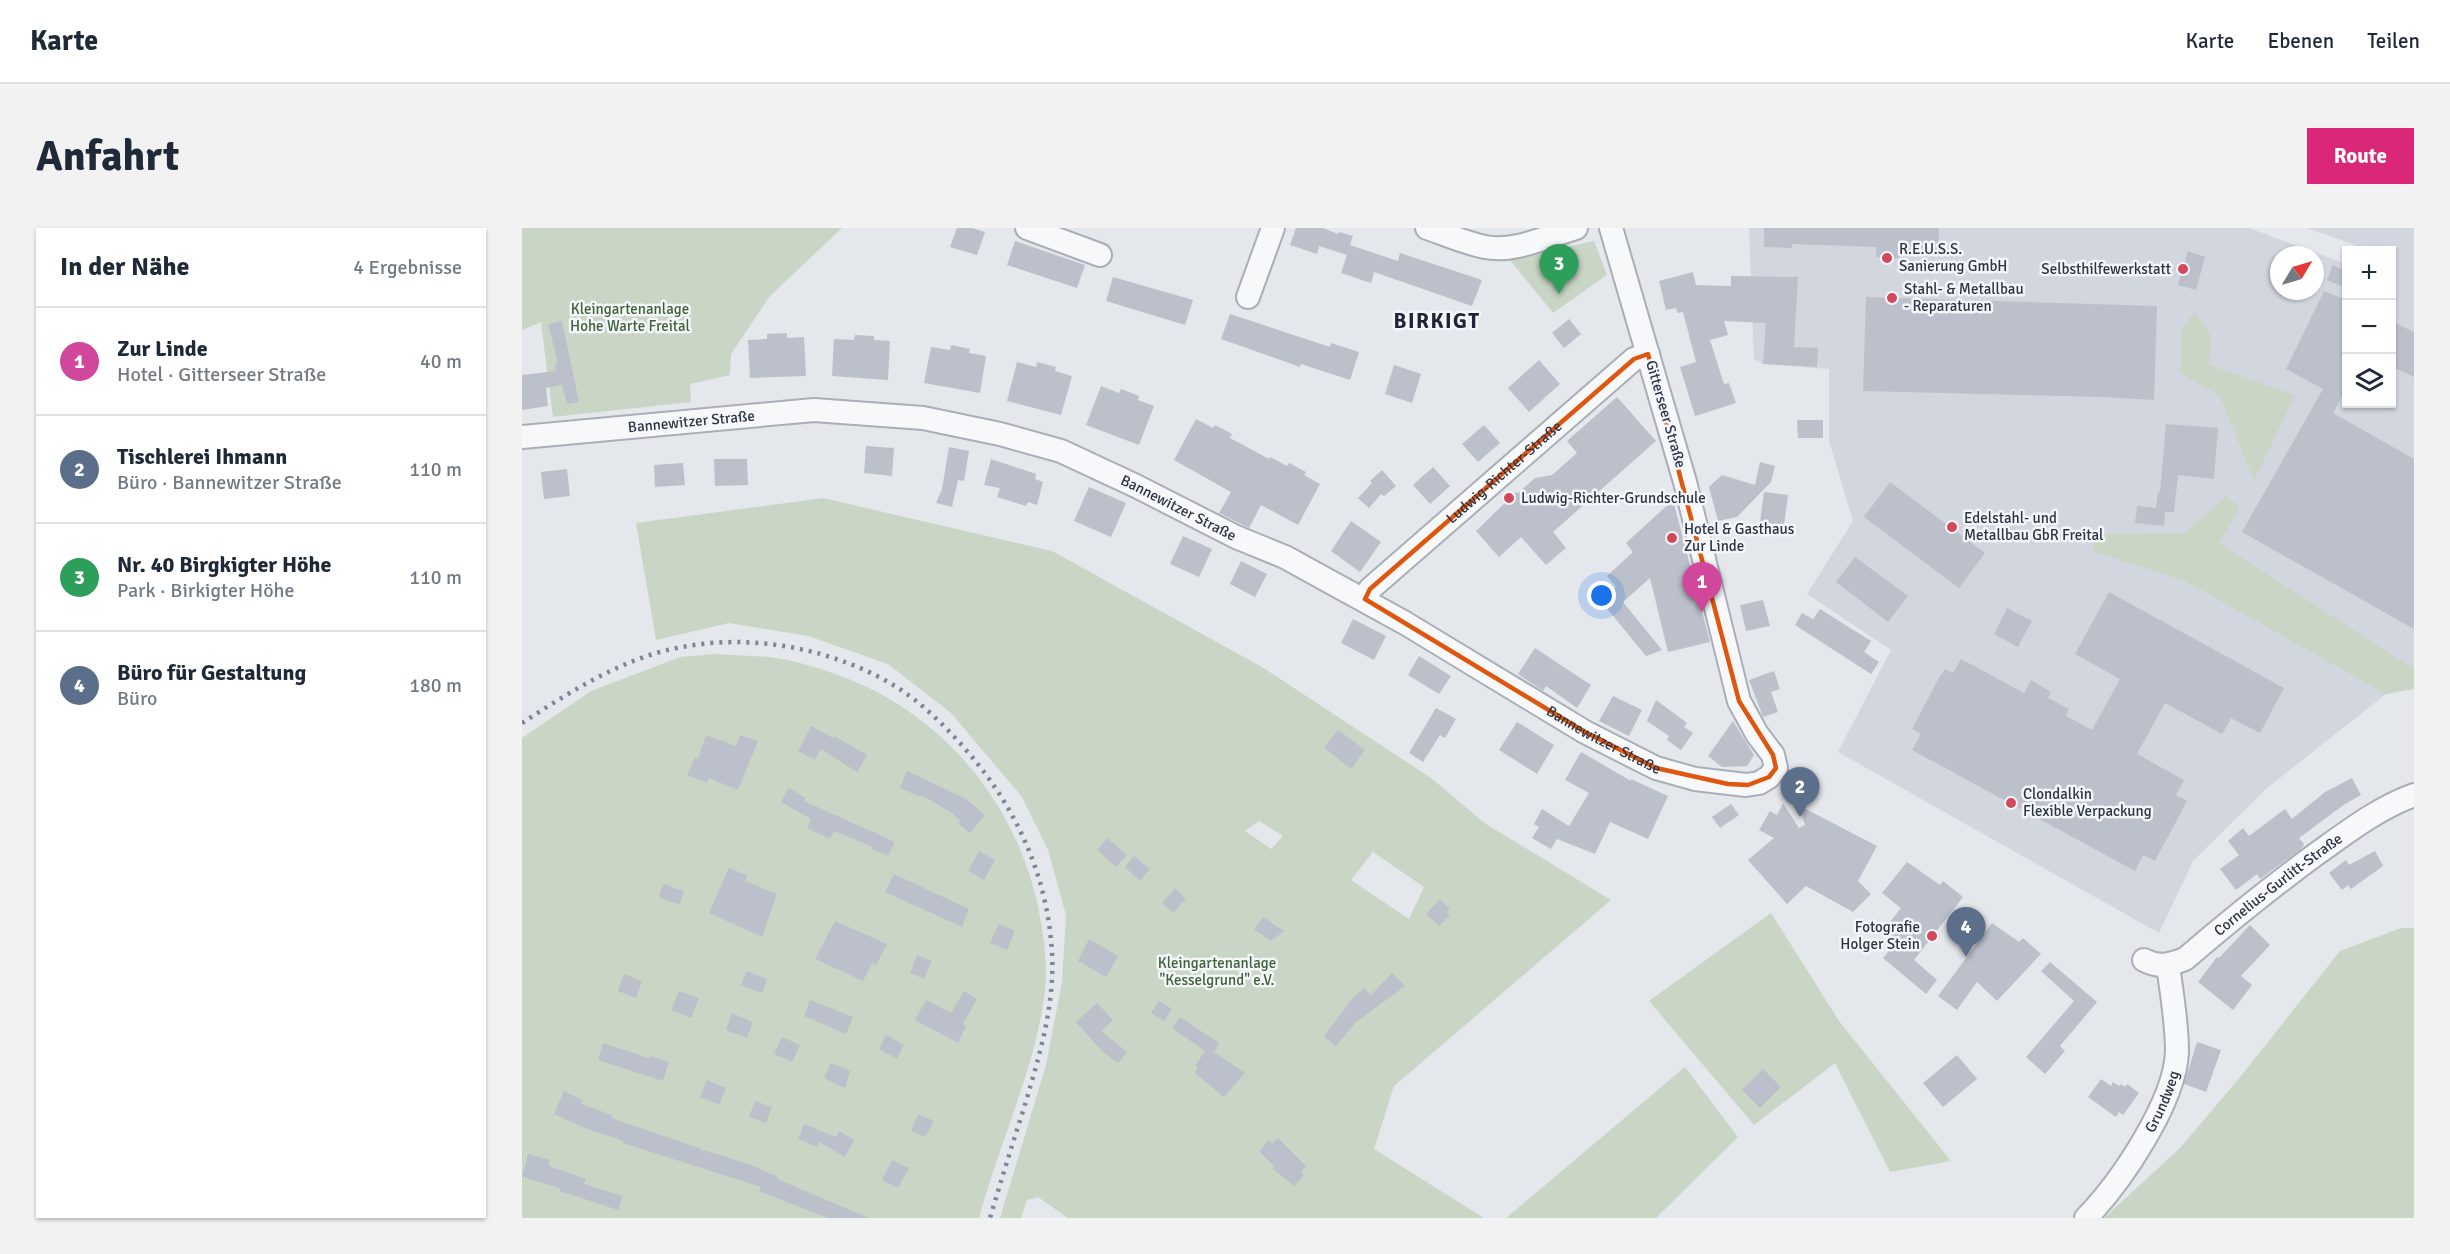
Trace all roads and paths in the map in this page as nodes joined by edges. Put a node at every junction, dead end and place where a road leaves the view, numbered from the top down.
1 (1027, 228) edge
2 (1273, 228) edge
3 (1427, 228) edge
4 (1576, 228) edge
5 (1611, 228) edge
6 (1100, 255) dead end
7 (1248, 297) dead end
8 (1648, 354) junction
9 (522, 437) edge
10 (1365, 599) junction
11 (1776, 768) joint
12 (2414, 795) edge
13 (2144, 960) dead end
14 (2168, 966) junction
15 (2086, 1218) edge

1 - 6 street
2 - 7 street
3 - 4 street
5 - 8 street, Gitterseer Straße
8 - 10 street, Ludwig-Richter-Straße
8 - 11 street, Gitterseer Straße
9 - 10 street, Bannewitzer Straße
10 - 11 street, Bannewitzer Straße
12 - 14 street, Cornelius-Gurlitt-Straße
13 - 14 street
14 - 15 street, Grundweg

